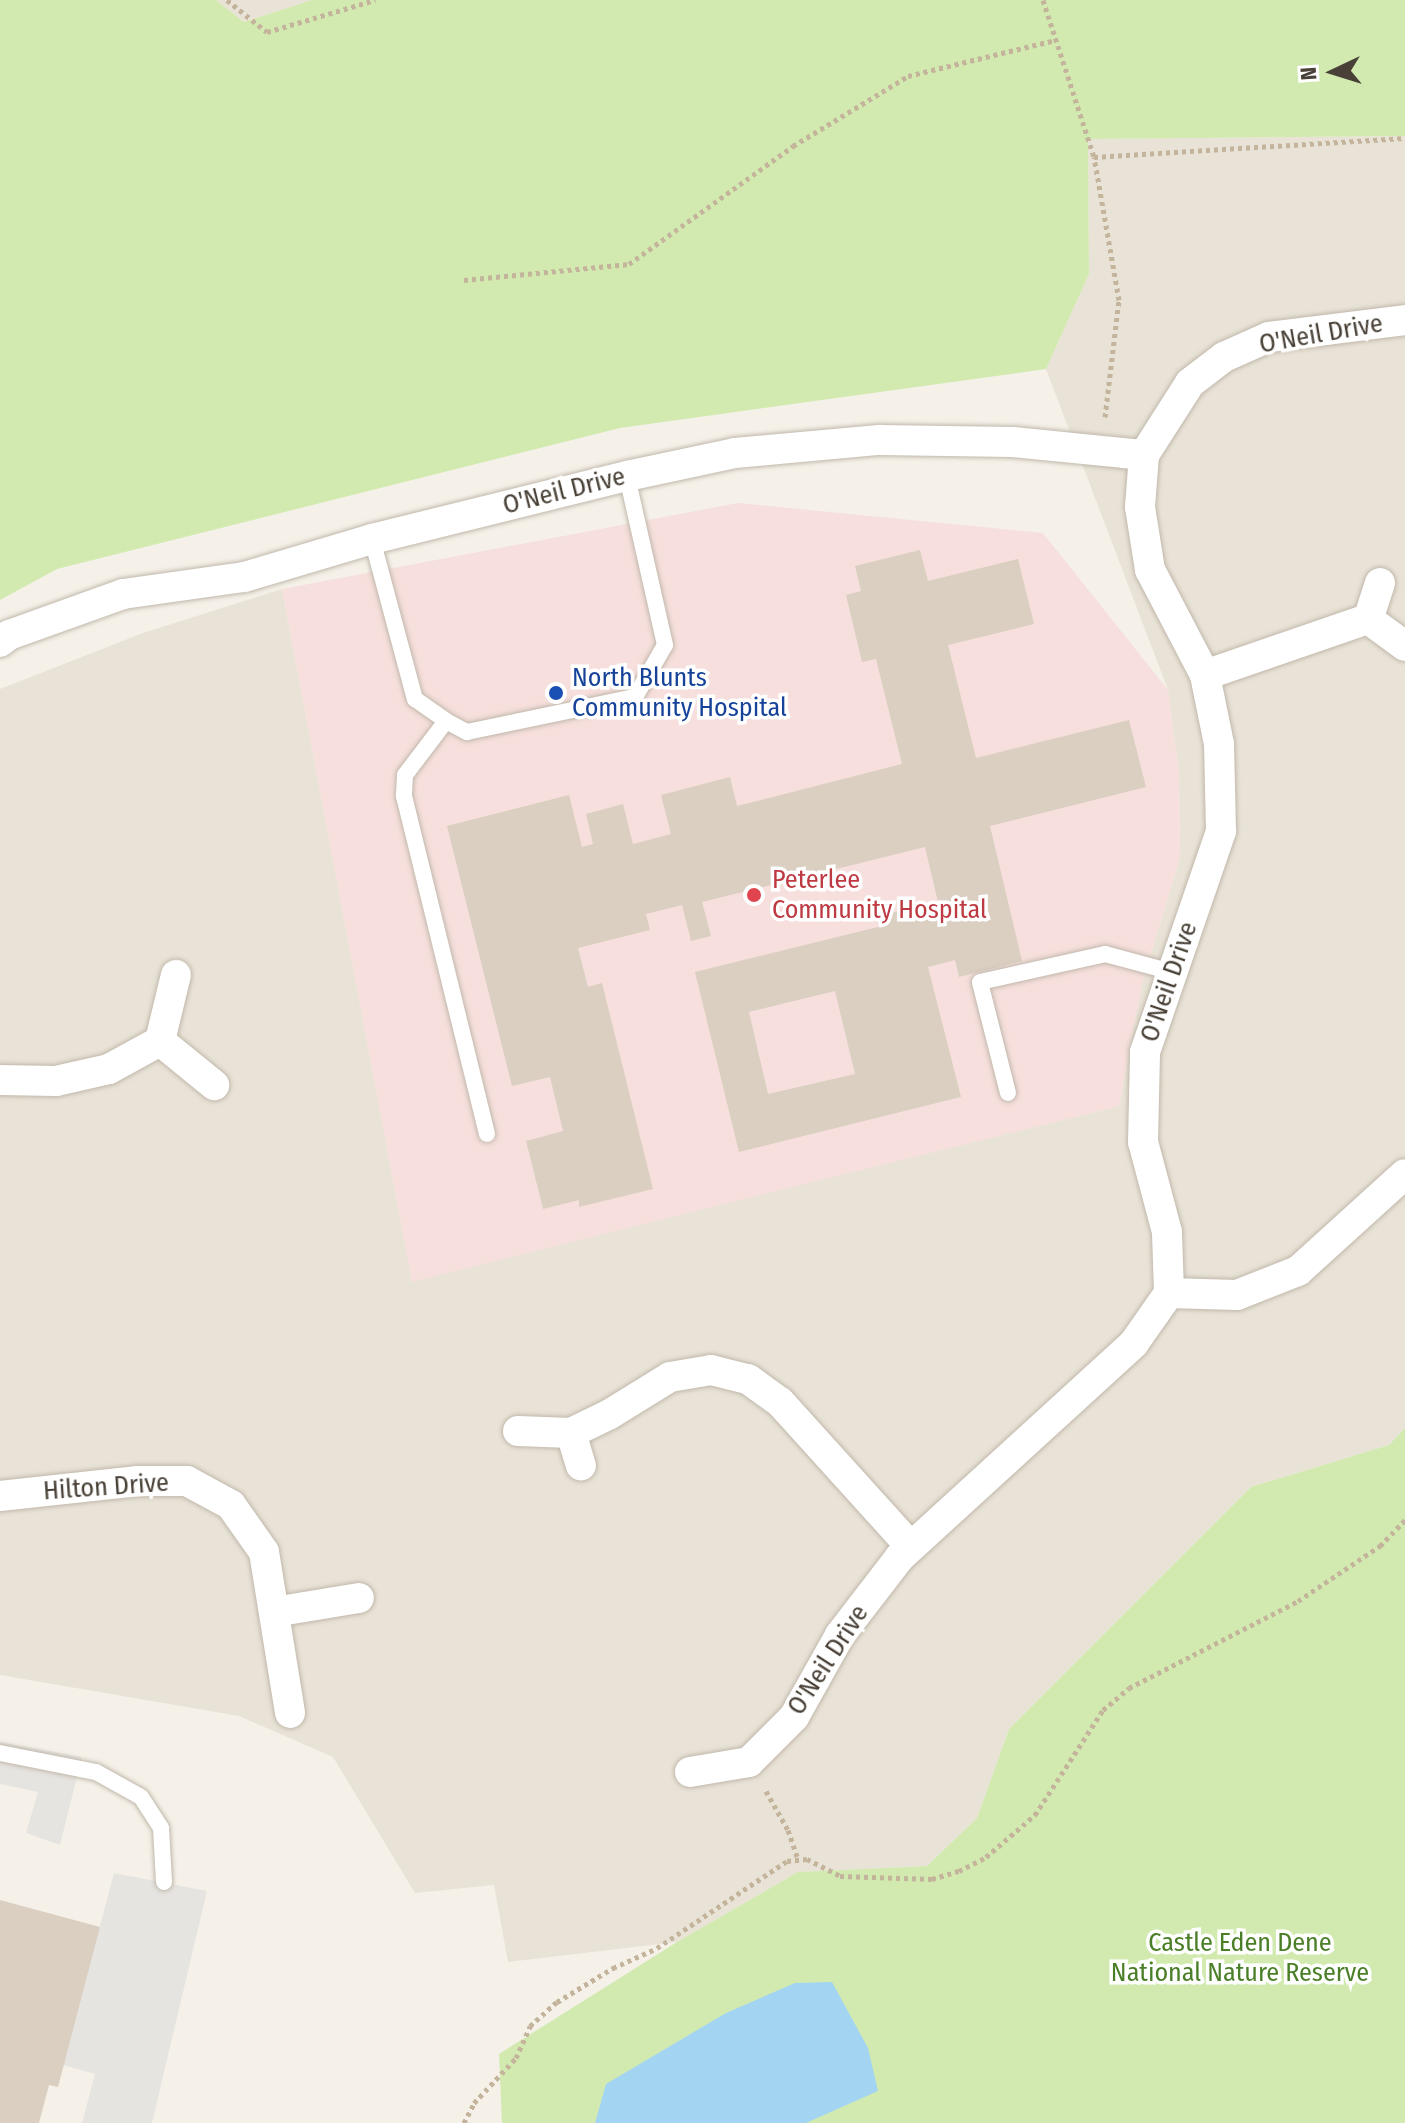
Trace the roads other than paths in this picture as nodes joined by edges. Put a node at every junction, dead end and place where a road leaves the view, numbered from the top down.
1 (1405, 320) edge
2 (1144, 455) junction
3 (627, 476) junction
4 (372, 539) junction
5 (1380, 583) dead end
6 (1368, 619) junction
7 (0, 642) edge
8 (1405, 646) edge
9 (1205, 675) junction
10 (446, 721) junction
11 (1172, 972) junction
12 (176, 975) dead end
13 (160, 1041) junction
14 (0, 1080) edge
15 (214, 1085) dead end
16 (1008, 1093) dead end
17 (487, 1134) dead end
18 (1405, 1174) edge
19 (1169, 1293) junction
20 (518, 1431) dead end
21 (571, 1433) junction
22 (581, 1466) dead end
23 (0, 1496) edge
24 (911, 1547) junction
25 (359, 1598) dead end
26 (274, 1612) junction
27 (290, 1713) dead end
28 (0, 1753) edge
29 (690, 1772) dead end
30 (164, 1882) dead end

1 - 2 street, O'Neil Drive
2 - 3 street, O'Neil Drive
2 - 9 street, O'Neil Drive
3 - 4 street, O'Neil Drive
3 - 10 lane
4 - 7 street, O'Neil Drive
4 - 10 lane
5 - 6 street
6 - 8 street
6 - 9 street
9 - 11 street, O'Neil Drive
10 - 17 lane
11 - 16 lane
11 - 19 street, O'Neil Drive
12 - 13 street
13 - 14 street
13 - 15 street
18 - 19 street
19 - 24 street, O'Neil Drive
20 - 21 street
21 - 22 street
21 - 24 street
23 - 26 street, Hilton Drive
24 - 29 street, O'Neil Drive
25 - 26 street
26 - 27 street, Hilton Drive
28 - 30 lane

